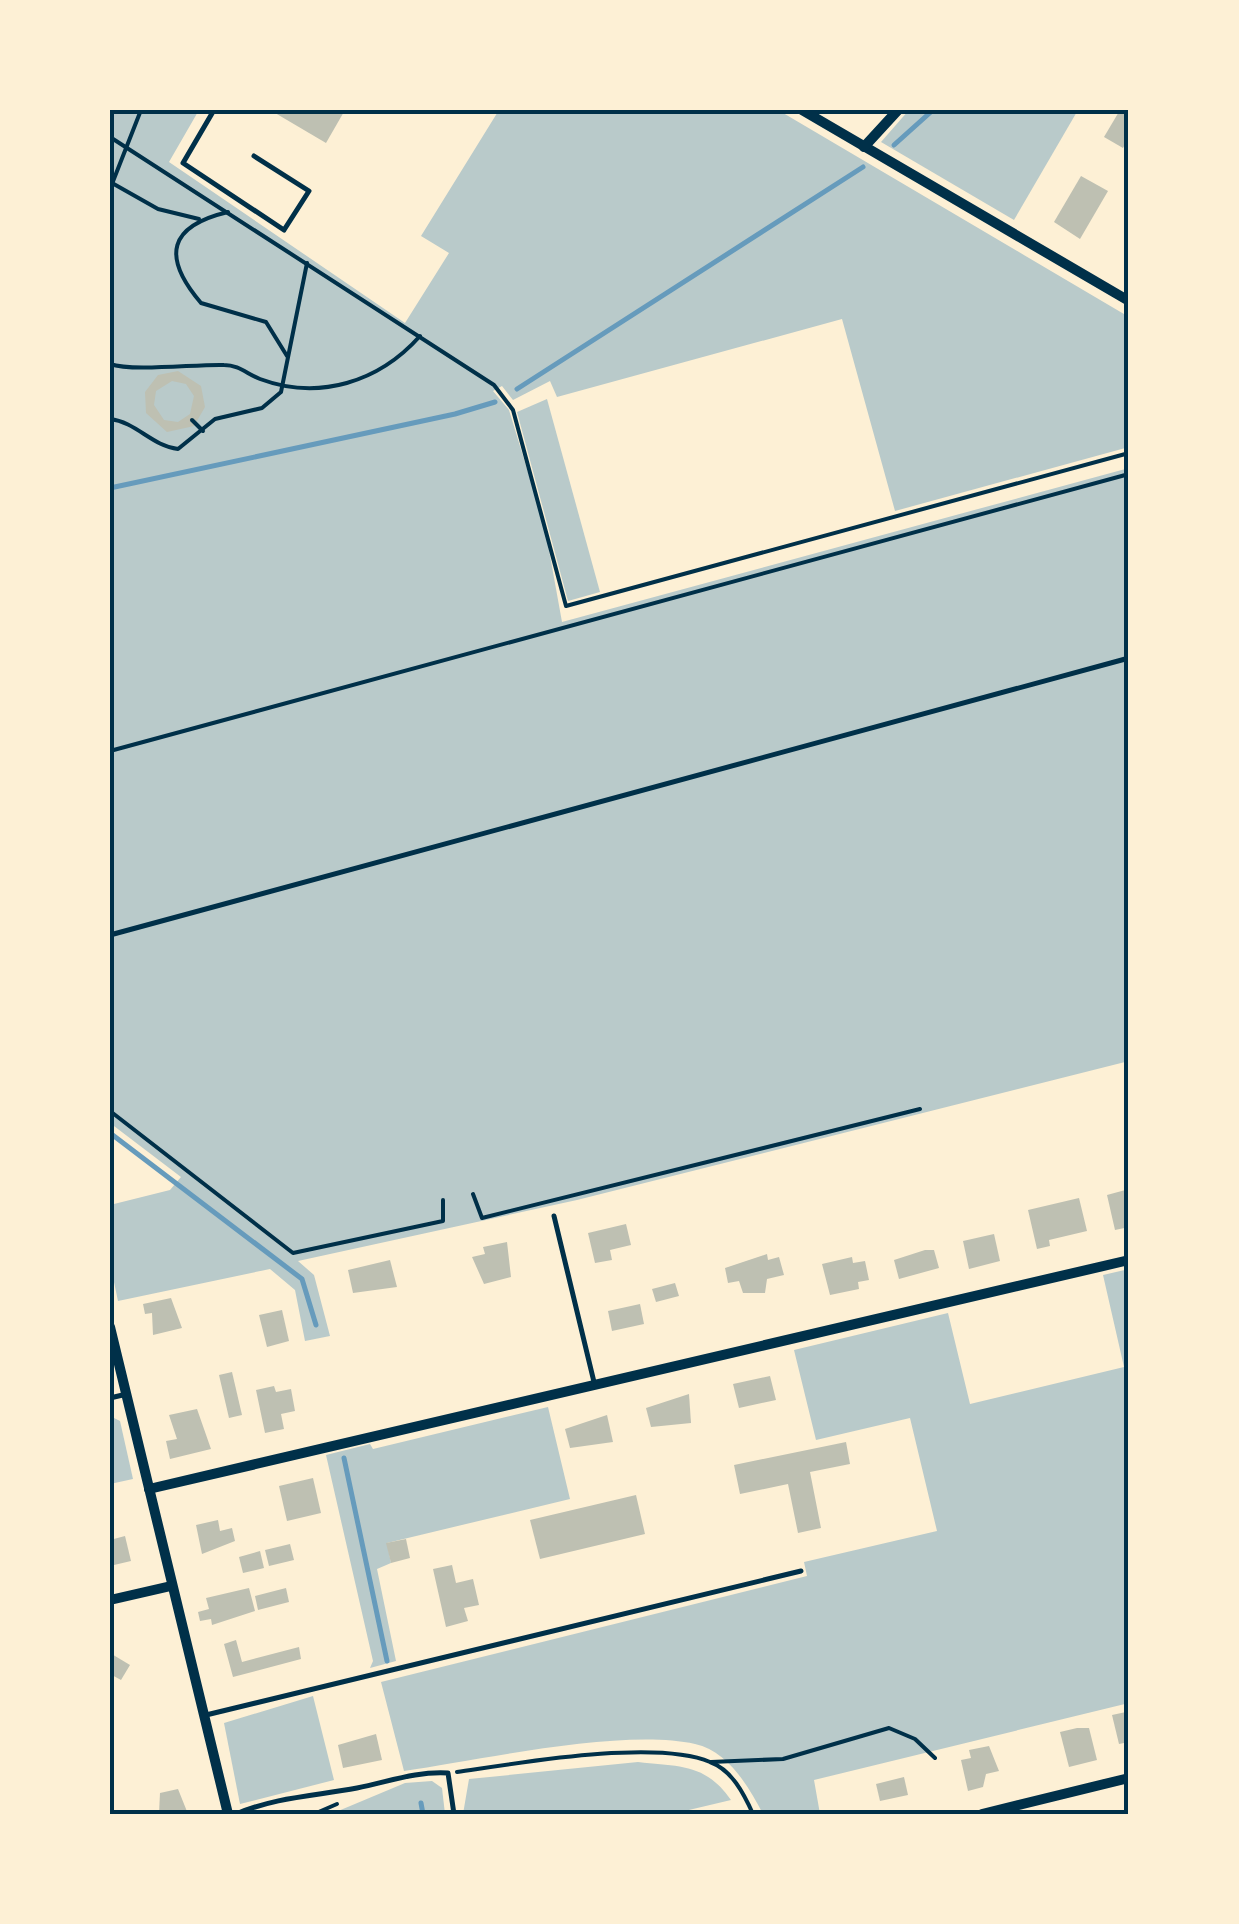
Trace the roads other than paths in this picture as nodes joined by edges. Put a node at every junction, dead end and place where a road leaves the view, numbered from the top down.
1 (214, 110) edge
2 (802, 110) edge
3 (898, 110) edge
4 (864, 147) junction
5 (254, 156) dead end
6 (1129, 301) edge
7 (1129, 658) edge
8 (110, 935) edge
9 (554, 1216) dead end
10 (1129, 1260) edge
11 (110, 1327) edge
12 (595, 1385) junction
13 (126, 1394) junction
14 (110, 1398) edge
15 (148, 1489) junction
16 (801, 1571) dead end
17 (171, 1586) junction
18 (110, 1600) edge
19 (204, 1716) junction
20 (1129, 1778) edge
21 (228, 1814) edge
22 (236, 1814) edge
23 (454, 1814) edge
24 (982, 1814) edge

1 - 5 lane
2 - 4 street
3 - 4 street
4 - 6 street
7 - 8 lane
9 - 12 lane
10 - 12 street
11 - 13 street
12 - 15 street
13 - 14 lane
13 - 15 street
15 - 17 street
16 - 19 lane
17 - 18 street
17 - 19 street
19 - 21 street
20 - 24 street
22 - 23 lane

